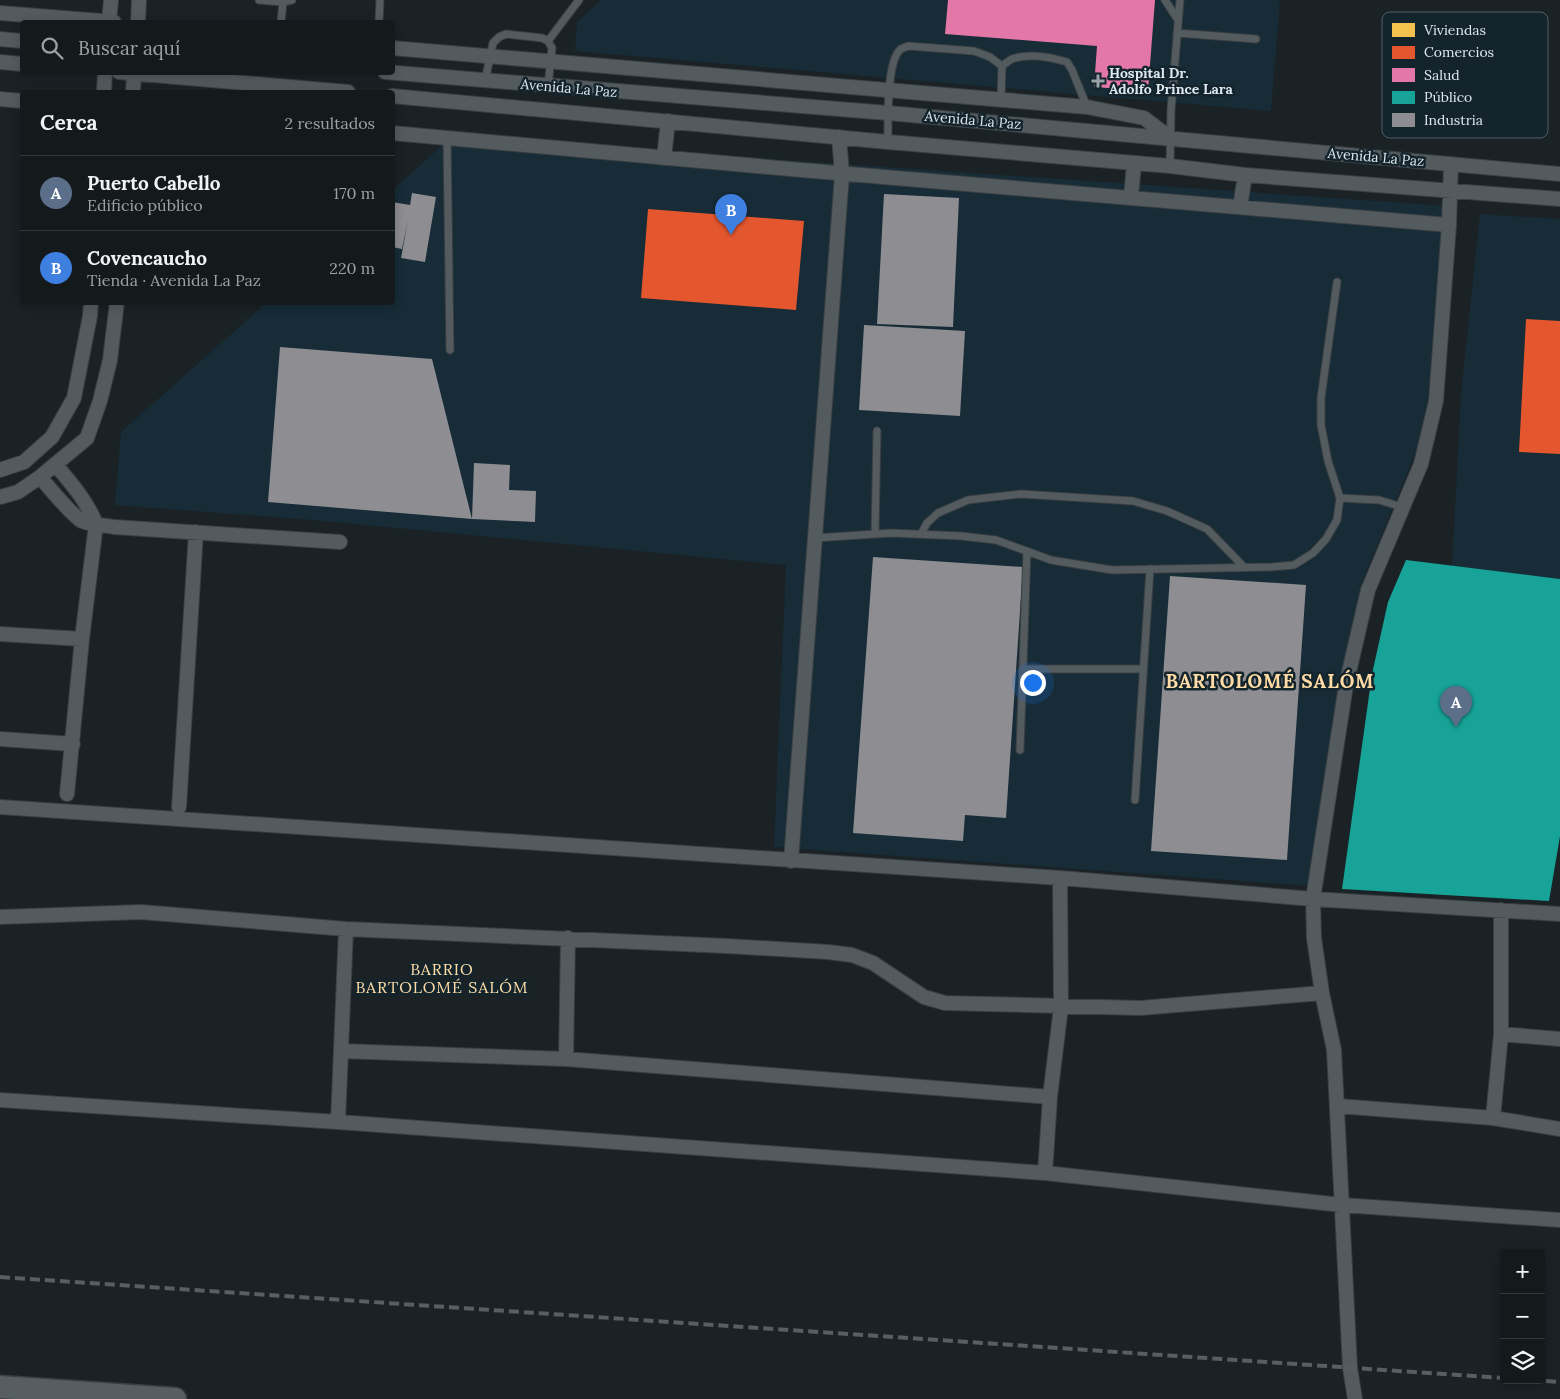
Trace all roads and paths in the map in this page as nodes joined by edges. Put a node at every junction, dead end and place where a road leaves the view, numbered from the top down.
1 (110, 0) edge
2 (139, 0) edge
3 (259, 0) edge
4 (292, 0) edge
5 (380, 0) edge
6 (579, 0) edge
7 (1164, 0) edge
8 (1180, 0) edge
9 (283, 2) junction
10 (0, 12) edge
11 (87, 20) edge
12 (109, 20) edge
13 (138, 20) edge
14 (281, 20) edge
15 (379, 20) edge
16 (1178, 20) junction
17 (1177, 33) junction
18 (0, 39) edge
19 (1256, 39) dead end
20 (20, 41) edge
21 (548, 42) junction
22 (395, 48) edge
23 (489, 56) junction
24 (551, 61) junction
25 (0, 62) edge
26 (20, 64) edge
27 (1002, 66) junction
28 (395, 73) edge
29 (104, 75) edge
30 (134, 75) edge
31 (157, 75) edge
32 (485, 81) junction
33 (548, 86) junction
34 (104, 90) edge
35 (134, 90) edge
36 (325, 90) edge
37 (889, 90) junction
38 (395, 96) edge
39 (0, 99) edge
40 (1001, 99) junction
41 (20, 101) edge
42 (1087, 106) junction
43 (888, 113) junction
44 (668, 121) junction
45 (395, 133) edge
46 (839, 137) junction
47 (1169, 137) junction
48 (447, 138) junction
49 (888, 142) junction
50 (664, 158) junction
51 (1134, 163) junction
52 (1451, 164) junction
53 (1170, 166) junction
54 (842, 174) junction
55 (1560, 174) edge
56 (1245, 176) junction
57 (1450, 191) junction
58 (1131, 198) junction
59 (1560, 199) edge
60 (1240, 207) junction
61 (1449, 225) junction
62 (1337, 282) dead end
63 (91, 305) edge
64 (116, 305) edge
65 (450, 350) dead end
66 (877, 431) dead end
67 (55, 464) junction
68 (0, 470) edge
69 (40, 477) junction
70 (0, 497) edge
71 (1340, 498) junction
72 (1402, 507) junction
73 (96, 524) junction
74 (196, 532) junction
75 (875, 534) junction
76 (921, 534) junction
77 (815, 538) junction
78 (340, 542) dead end
79 (1027, 551) junction
80 (1244, 568) junction
81 (1150, 569) junction
82 (0, 634) edge
83 (82, 638) junction
84 (1023, 669) junction
85 (1143, 669) junction
86 (0, 739) edge
87 (73, 744) junction
88 (1020, 750) dead end
89 (68, 794) dead end
90 (1135, 800) dead end
91 (0, 807) edge
92 (179, 807) dead end
93 (791, 861) junction
94 (1060, 878) junction
95 (1314, 899) junction
96 (1501, 910) junction
97 (1560, 914) edge
98 (0, 917) edge
99 (346, 929) junction
100 (568, 938) junction
101 (1322, 993) junction
102 (1061, 1007) junction
103 (1501, 1034) junction
104 (1560, 1039) edge
105 (341, 1051) junction
106 (566, 1059) junction
107 (1050, 1097) junction
108 (0, 1100) edge
109 (1338, 1106) junction
110 (1493, 1118) junction
111 (338, 1122) junction
112 (1560, 1129) edge
113 (1045, 1173) junction
114 (1342, 1205) junction
115 (1560, 1220) edge
116 (0, 1387) edge
117 (175, 1399) edge
118 (1355, 1399) edge

1 - 12 street
2 - 13 street
3 - 9 lane
4 - 9 lane
5 - 15 lane
6 - 21 lane
7 - 16 lane
8 - 16 lane
9 - 14 lane
10 - 11 street
16 - 17 lane
17 - 19 lane
17 - 47 lane
18 - 20 street
21 - 23 lane
21 - 24 lane
22 - 23 street
23 - 24 street
23 - 32 lane
24 - 33 lane
24 - 37 street
25 - 26 street
27 - 37 lane
27 - 40 lane
27 - 42 lane
28 - 32 street, Avenida La Paz
29 - 34 street
30 - 35 street
31 - 36 street
32 - 33 street, Avenida La Paz
33 - 43 street, Avenida La Paz
37 - 40 street
37 - 43 lane
38 - 44 street, Avenida La Paz
39 - 41 street
40 - 42 street
42 - 47 street
43 - 47 street, Avenida La Paz
43 - 49 lane
44 - 46 street, Avenida La Paz
44 - 50 street
45 - 48 street
46 - 49 street, Avenida La Paz
46 - 54 street
47 - 52 street, Avenida La Paz
47 - 53 lane
48 - 50 street
48 - 65 lane
49 - 51 street, Avenida La Paz
50 - 54 street
51 - 53 street, Avenida La Paz
51 - 58 street
52 - 55 street, Avenida La Paz
52 - 57 street
53 - 56 street, Avenida La Paz
54 - 58 street
54 - 77 street
56 - 57 street, Avenida La Paz
56 - 60 street
57 - 59 street, Avenida La Paz
57 - 61 street
58 - 60 street
60 - 61 street
61 - 72 street
62 - 71 lane
63 - 68 street
64 - 67 street
66 - 75 lane
67 - 69 street
67 - 73 street
69 - 70 street
69 - 73 street
71 - 72 lane
71 - 80 lane
72 - 95 street
73 - 74 street
73 - 83 street
74 - 78 street
74 - 92 street
75 - 76 lane
75 - 77 lane
76 - 79 lane
76 - 80 lane
77 - 93 street
79 - 81 lane
79 - 84 lane
80 - 81 lane
81 - 85 lane
82 - 83 street
83 - 87 street
84 - 85 lane
84 - 88 lane
85 - 90 lane
86 - 87 street
87 - 89 street
91 - 93 street
93 - 94 street
94 - 95 street
94 - 102 street
95 - 96 street
95 - 101 street
96 - 97 street
96 - 103 street
98 - 99 street
99 - 100 street
99 - 105 street
100 - 102 street
100 - 106 street
101 - 102 street
101 - 109 street
102 - 107 street
103 - 104 street
103 - 110 street
105 - 106 street
105 - 111 street
106 - 107 street
107 - 113 street
108 - 111 street
109 - 110 street
109 - 114 street
110 - 112 street
111 - 113 street
113 - 114 street
114 - 115 street
114 - 118 street
116 - 117 main road

